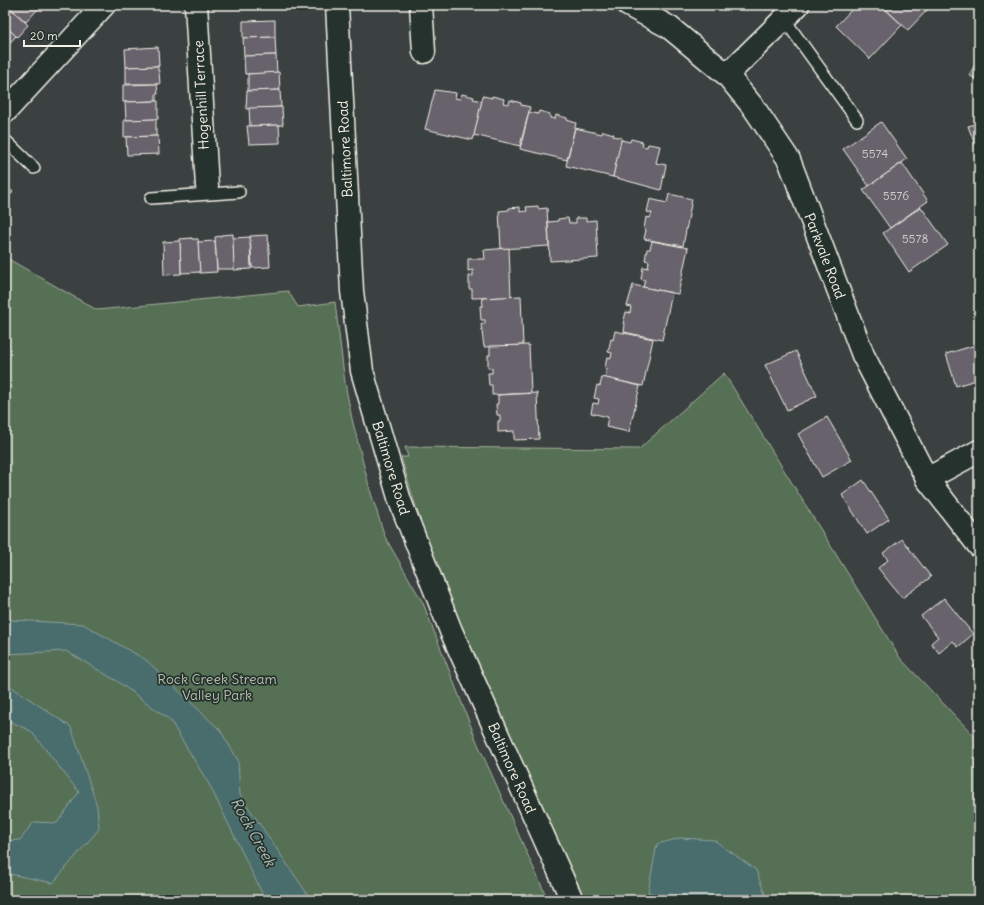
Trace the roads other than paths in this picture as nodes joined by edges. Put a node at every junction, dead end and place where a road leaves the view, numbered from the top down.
1 (104, 5) edge
2 (196, 5) edge
3 (337, 5) edge
4 (421, 5) edge
5 (628, 5) edge
6 (791, 12) edge
7 (424, 52) dead end
8 (727, 75) junction
9 (5, 112) edge
10 (857, 120) dead end
11 (5, 140) edge
12 (34, 168) dead end
13 (207, 190) junction
14 (239, 192) dead end
15 (151, 198) dead end
16 (979, 451) edge
17 (927, 479) junction
18 (979, 546) edge
19 (572, 900) edge

1 - 9 street
2 - 13 street, Hogenhill Terrace
3 - 19 street, Baltimore Road
4 - 7 street
5 - 8 street, Parkvale Road
6 - 8 street
6 - 10 lane
8 - 17 street, Parkvale Road
11 - 12 lane
13 - 14 lane
13 - 15 lane
16 - 17 street
17 - 18 street, Parkvale Road

